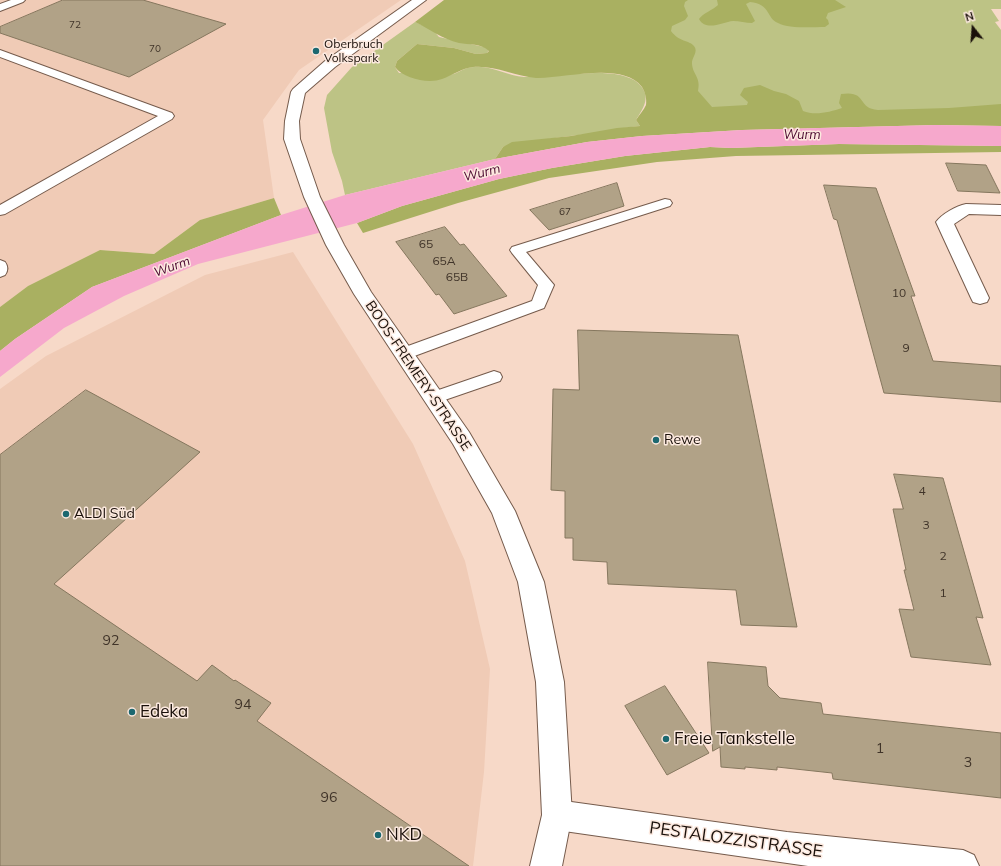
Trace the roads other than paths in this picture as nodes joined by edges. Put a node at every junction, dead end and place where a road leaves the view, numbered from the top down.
1 (20, 0) edge
2 (420, 0) edge
3 (0, 8) edge
4 (0, 53) edge
5 (665, 203) dead end
6 (1001, 210) edge
7 (0, 211) edge
8 (0, 266) edge
9 (0, 272) edge
10 (980, 298) dead end
11 (403, 354) junction
12 (494, 377) dead end
13 (433, 398) junction
14 (557, 815) junction
15 (788, 857) edge
16 (546, 866) edge
17 (963, 866) edge

1 - 3 lane
2 - 11 street, BOOS-FREMERY-STRASSE
4 - 7 lane
5 - 11 lane
6 - 10 street
8 - 9 lane
11 - 13 street, BOOS-FREMERY-STRASSE
12 - 13 lane
13 - 14 street, BOOS-FREMERY-STRASSE
14 - 15 street, PESTALOZZISTRASSE
14 - 16 street, BOOS-FREMERY-STRASSE
15 - 17 street, PESTALOZZISTRASSE

